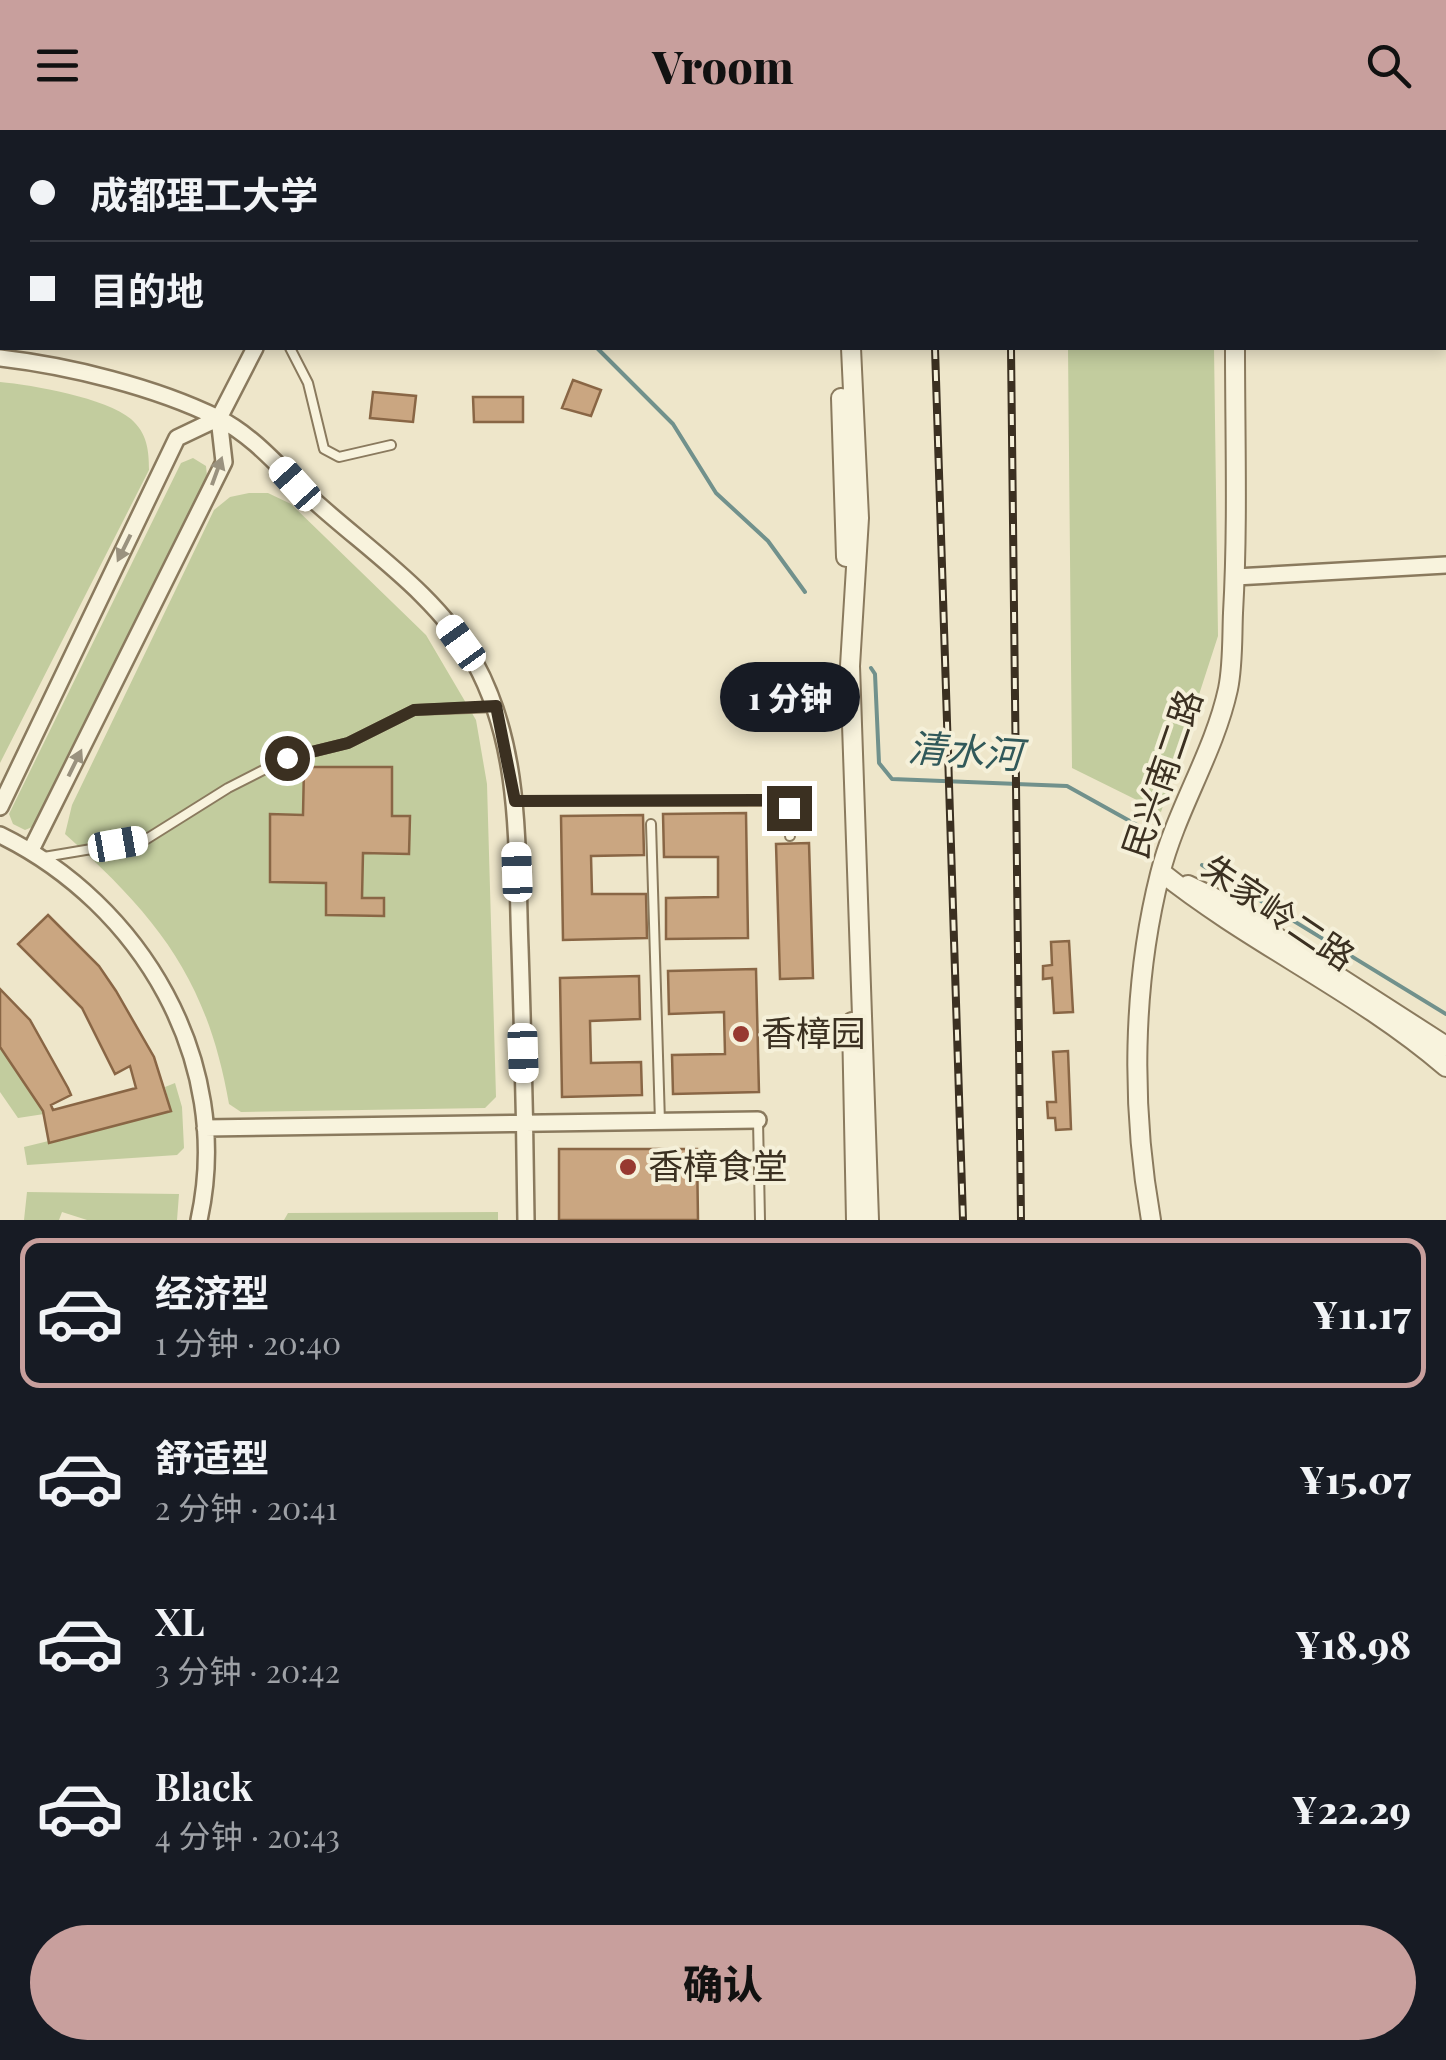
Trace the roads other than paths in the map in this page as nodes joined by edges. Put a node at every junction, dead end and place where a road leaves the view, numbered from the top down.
1 (254, 350) edge
2 (291, 350) edge
3 (838, 350) edge
4 (851, 350) edge
5 (1236, 350) edge
6 (0, 358) edge
7 (218, 418) junction
8 (391, 445) dead end
9 (1446, 565) edge
10 (1236, 577) junction
11 (496, 706) junction
12 (515, 801) junction
13 (0, 807) edge
14 (651, 824) dead end
15 (0, 834) edge
16 (790, 836) dead end
17 (38, 854) junction
18 (1161, 872) junction
19 (1397, 1021) junction
20 (1446, 1046) edge
21 (1446, 1066) edge
22 (758, 1120) joint
23 (660, 1122) junction
24 (525, 1124) junction
25 (205, 1128) junction
26 (199, 1220) edge
27 (526, 1220) edge
28 (760, 1220) edge
29 (856, 1220) edge
30 (868, 1220) edge
31 (1151, 1220) edge

1 - 7 street
2 - 8 lane
3 - 29 street
4 - 30 street
5 - 10 street, 民兴南二路
6 - 7 street
7 - 11 street
7 -> 13 street
17 -> 7 street
9 - 10 street
10 - 18 street, 民兴南二路
11 - 12 street
11 - 17 lane
12 - 16 lane
12 - 24 street
14 - 23 lane
15 - 17 street
17 - 25 street
18 - 19 street, 朱家岭二路
18 - 31 street, 民兴南二路
19 - 20 street
19 - 21 street
22 - 23 street
22 - 28 lane
23 - 24 street
24 - 25 street
24 - 27 street
25 - 26 street

